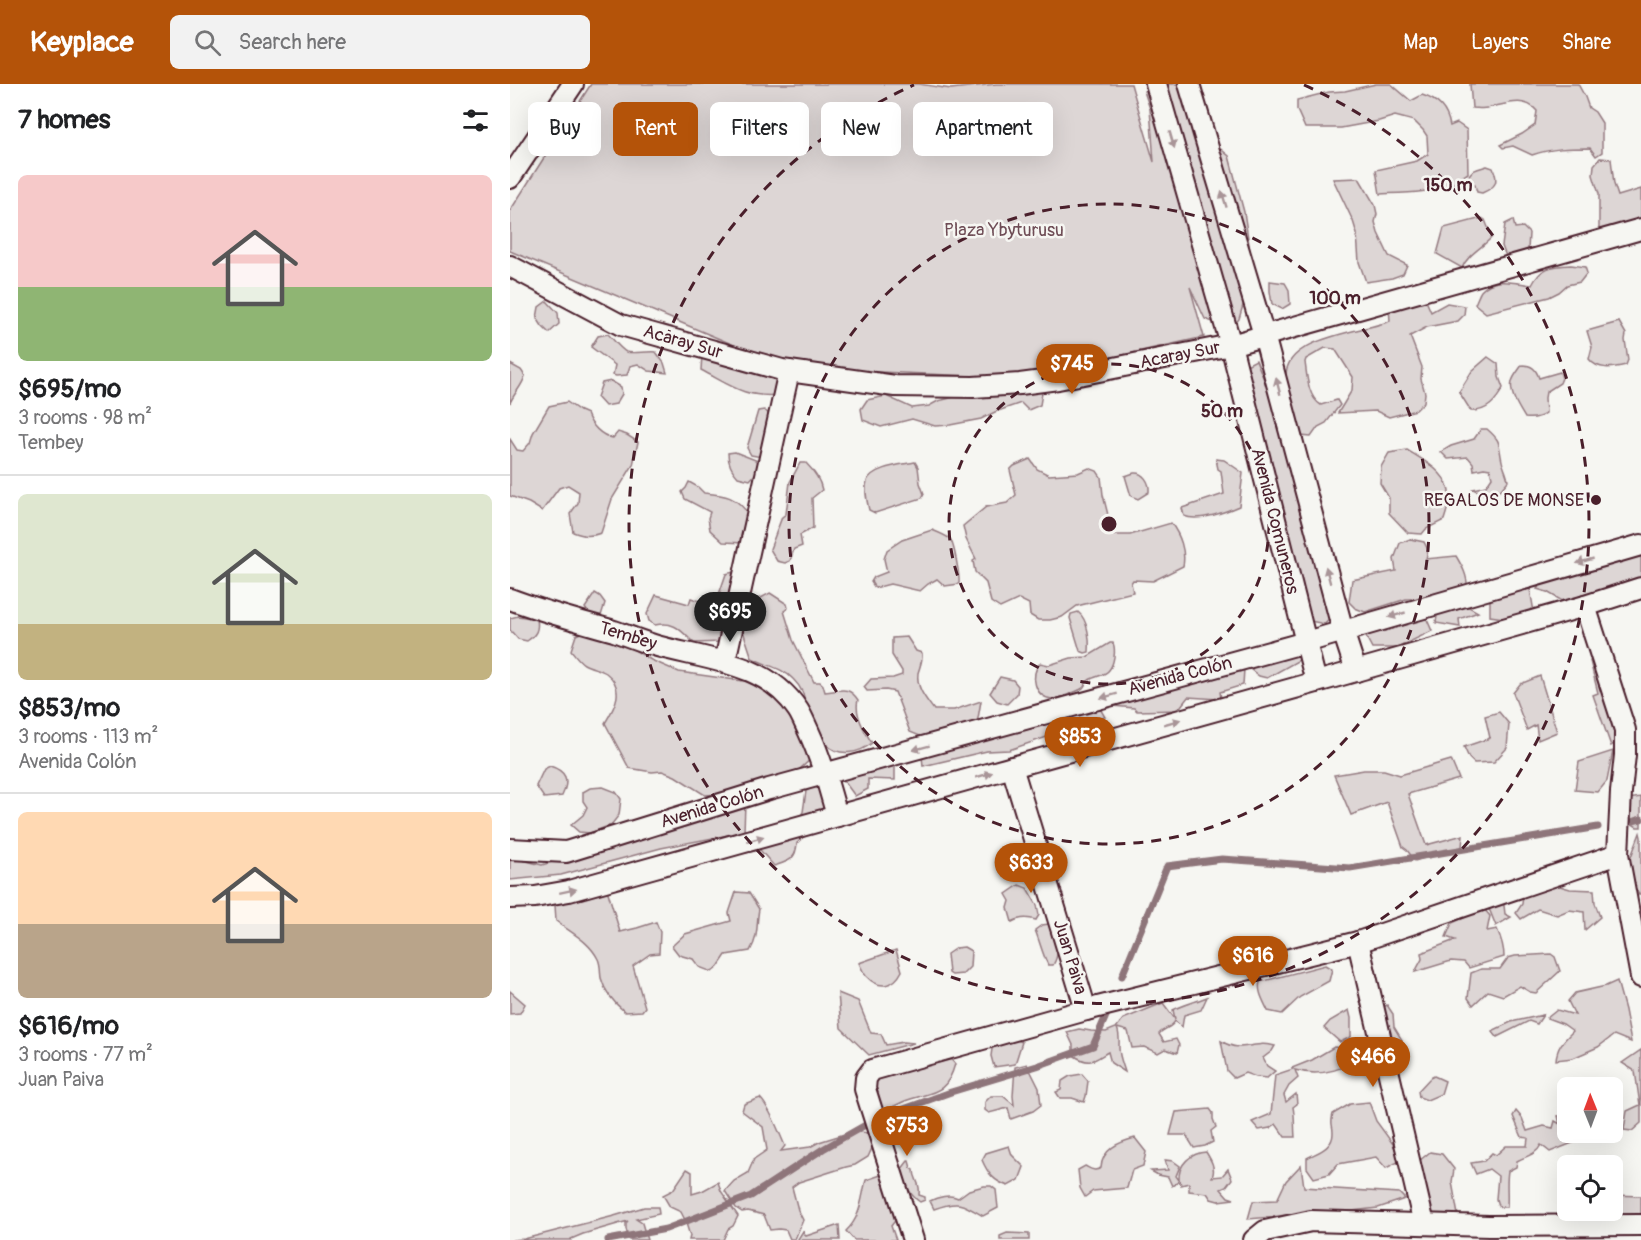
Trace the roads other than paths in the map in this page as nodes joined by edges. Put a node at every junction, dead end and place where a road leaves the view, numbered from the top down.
1 (573, 84) edge
2 (1156, 84) edge
3 (1189, 84) edge
4 (510, 178) edge
5 (1641, 229) edge
6 (510, 266) edge
7 (1264, 335) junction
8 (1231, 345) junction
9 (789, 371) junction
10 (1641, 545) edge
11 (1641, 588) edge
12 (510, 598) edge
13 (1585, 606) junction
14 (1343, 631) junction
15 (1306, 642) junction
16 (725, 661) junction
17 (1356, 671) junction
18 (1316, 682) junction
19 (1012, 767) junction
20 (825, 774) junction
21 (837, 816) junction
22 (510, 849) edge
23 (1618, 854) junction
24 (510, 898) edge
25 (1358, 942) junction
26 (1641, 977) edge
27 (1086, 1010) junction
28 (1424, 1224) junction
29 (1641, 1225) edge
30 (1488, 1233) edge
31 (913, 1240) edge
32 (1254, 1240) edge

1 - 4 street
2 -> 8 street, Avenida Comuneros
7 -> 3 street, Avenida Comuneros
5 - 7 street, Acaray Sur
6 - 9 street, Acaray Sur
7 - 8 street, Acaray Sur
14 -> 7 street, Avenida Comuneros
8 - 9 street, Acaray Sur
8 - 15 street, Avenida Comuneros
9 - 16 street
10 -> 14 street, Avenida Colón
11 - 13 street
12 - 16 street, Tembey
13 - 17 street
13 - 23 street
14 - 15 street, Avenida Colón
14 - 17 street, Avenida Comuneros
15 - 18 street, Avenida Comuneros
15 -> 20 street, Avenida Colón
16 - 20 street, Tembey
17 - 18 street
19 -> 18 street
21 -> 19 street
19 - 27 street, Juan Paiva
20 - 21 street, Tembey
20 - 22 street, Avenida Colón
24 -> 21 street
23 - 25 street
23 - 26 street
25 - 27 street
25 - 28 street
27 - 31 street
28 - 30 street
28 - 32 street
29 - 30 street

